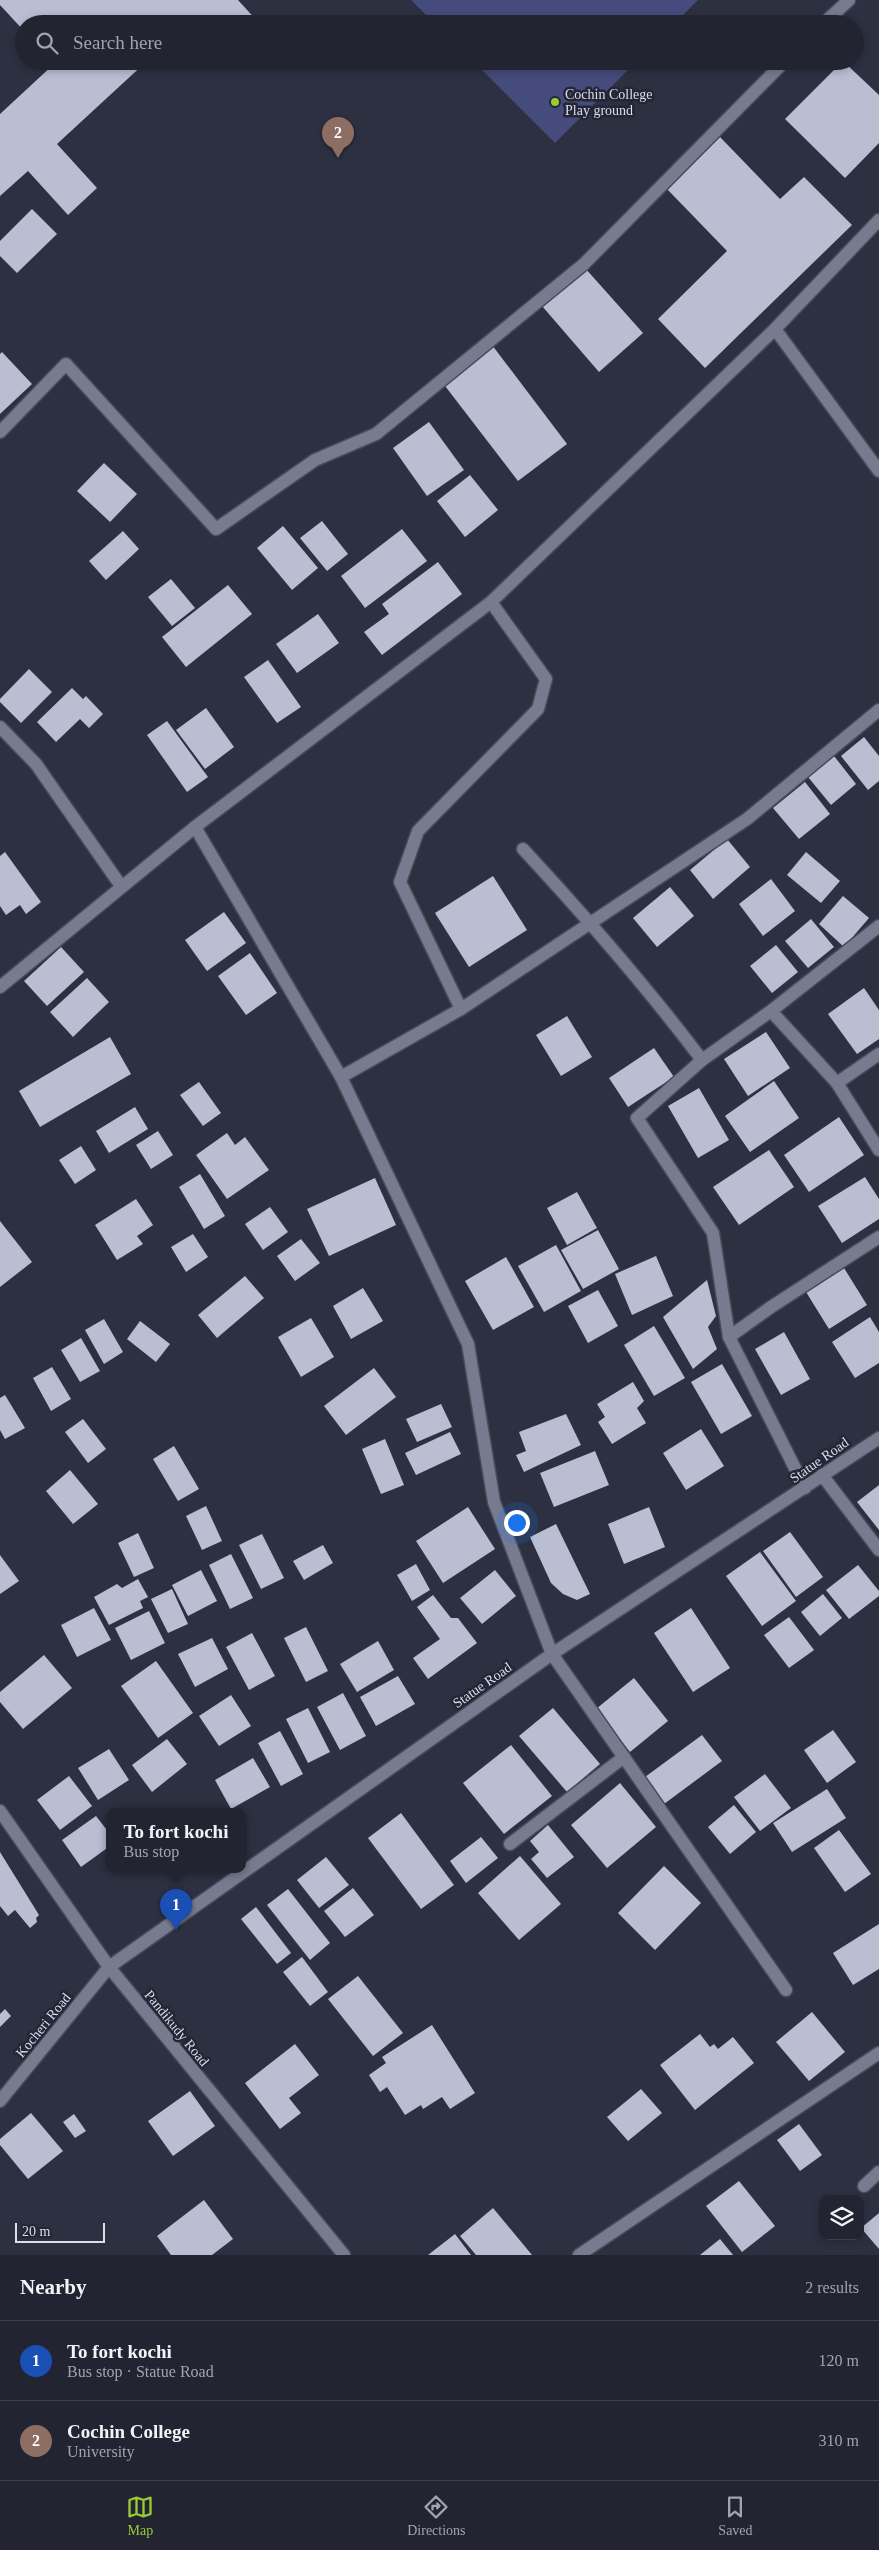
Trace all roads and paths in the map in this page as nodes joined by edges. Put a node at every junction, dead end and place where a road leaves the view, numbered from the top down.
1 (849, 0) edge
2 (833, 15) edge
3 (776, 70) edge
4 (879, 220) edge
5 (775, 329) junction
6 (0, 432) edge
7 (879, 471) edge
8 (491, 602) junction
9 (879, 710) edge
10 (0, 727) edge
11 (195, 827) junction
12 (523, 849) dead end
13 (121, 886) junction
14 (592, 923) junction
15 (879, 926) edge
16 (0, 987) edge
17 (461, 1009) junction
18 (771, 1011) junction
19 (879, 1054) edge
20 (702, 1060) junction
21 (341, 1078) junction
22 (837, 1083) junction
23 (879, 1150) edge
24 (879, 1237) edge
25 (729, 1338) junction
26 (879, 1438) edge
27 (822, 1475) junction
28 (806, 1488) junction
29 (879, 1550) edge
30 (552, 1654) junction
31 (624, 1757) junction
32 (0, 1811) edge
33 (510, 1844) dead end
34 (246, 1870) edge
35 (242, 1873) edge
36 (109, 1967) junction
37 (786, 1990) dead end
38 (879, 2053) edge
39 (0, 2101) edge
40 (879, 2172) edge
41 (864, 2186) dead end
42 (344, 2255) edge
43 (579, 2255) edge

1 - 2 street
3 - 6 street
4 - 5 street
5 - 7 street
5 - 8 street
8 - 11 street
8 - 17 street
9 - 14 street
10 - 13 street
11 - 13 street
11 - 21 street
12 - 14 street
13 - 16 street
14 - 17 street
14 - 20 street
15 - 18 street
17 - 21 street
18 - 20 street
18 - 22 street
19 - 22 street
20 - 25 street
21 - 30 street
22 - 23 street
24 - 25 street
25 - 28 street
26 - 27 street, Statue Road
27 - 28 street, Statue Road
27 - 29 street
28 - 30 street, Statue Road
30 - 31 street
30 - 34 street, Statue Road
31 - 33 street
31 - 37 street
32 - 36 street, Pandikudy Road
35 - 36 street, Statue Road
36 - 39 street, Kocheri Road
36 - 42 street, Pandikudy Road
38 - 43 street
40 - 41 street

